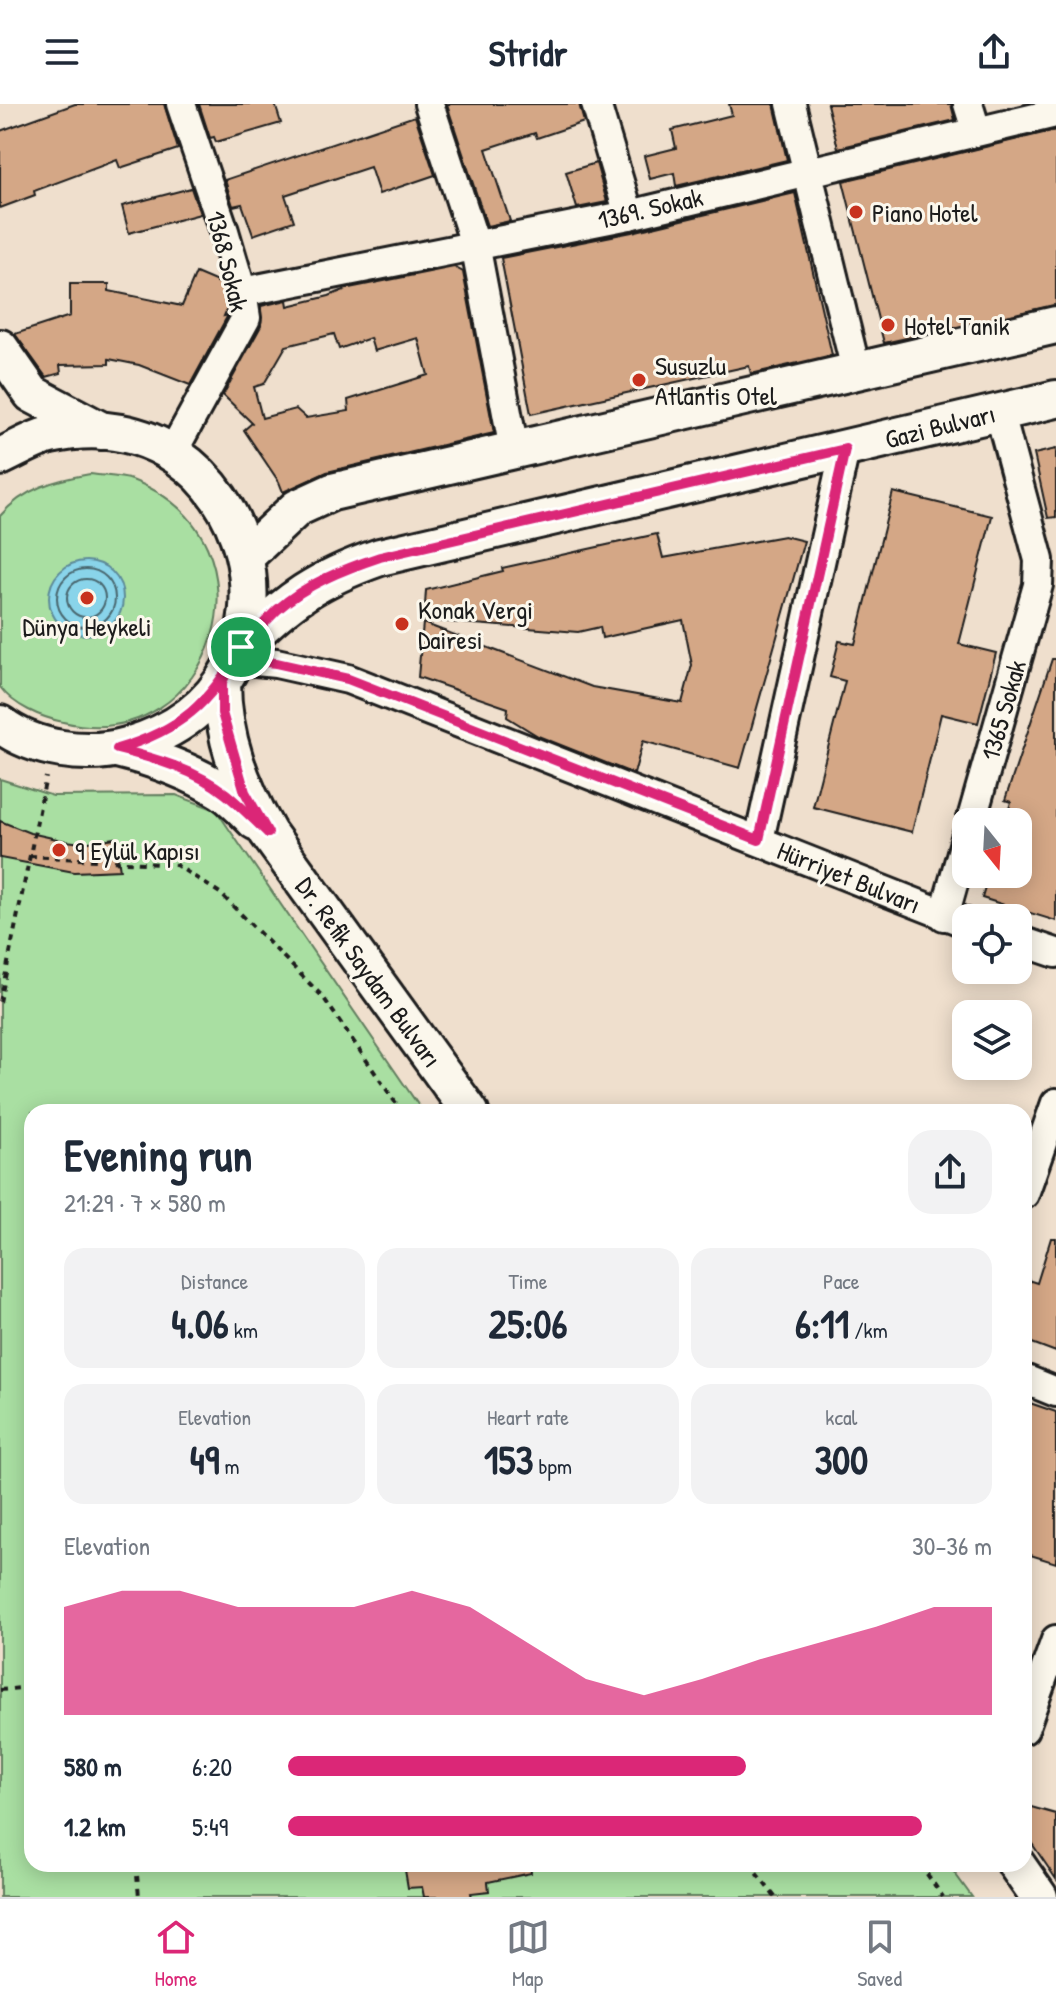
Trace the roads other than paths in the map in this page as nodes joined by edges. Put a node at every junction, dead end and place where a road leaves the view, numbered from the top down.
1 (181, 104) edge
2 (429, 104) edge
3 (596, 104) edge
4 (791, 104) edge
5 (1056, 113) edge
6 (972, 117) edge
7 (808, 171) junction
8 (629, 215) junction
9 (475, 244) junction
10 (242, 292) junction
11 (1056, 325) edge
12 (0, 348) edge
13 (856, 370) junction
14 (1056, 399) edge
15 (999, 411) junction
16 (102, 431) junction
17 (845, 449) junction
18 (514, 450) junction
19 (172, 453) junction
20 (0, 457) edge
21 (246, 556) junction
22 (232, 663) junction
23 (0, 724) edge
24 (117, 749) junction
25 (975, 808) edge
26 (268, 833) junction
27 (759, 840) junction
28 (952, 918) edge
29 (1032, 945) edge
30 (1056, 953) edge
31 (1056, 1103) edge
32 (464, 1104) edge
33 (1032, 1171) edge
34 (1032, 1382) edge
35 (1056, 1392) edge
36 (1056, 1640) edge
37 (1032, 1707) edge
38 (1022, 1872) edge
39 (1039, 1897) edge

1 - 10 street, 1368 Sokak
2 - 9 street
3 - 8 street
4 - 7 street
5 - 6 street, 1369. Sokak
6 - 7 street, 1369. Sokak
7 - 8 street, 1369. Sokak
7 - 13 street
8 - 9 street, 1369. Sokak
9 - 10 street, 1369. Sokak
9 - 18 street
10 - 19 street, 1368 Sokak
11 - 13 main road
12 - 16 main road
13 - 18 main road
14 - 15 main road, Gazi Bulvarı
15 - 17 main road, Gazi Bulvarı
15 - 25 street, 1365 Sokak
16 - 19 main road
16 - 20 main road
17 - 22 main road, Gazi Bulvarı
17 - 27 street
18 - 21 main road
19 - 21 main road
21 - 22 main road
22 - 24 main road, Gazi Bulvarı
22 - 26 main road
22 - 27 street, Hürriyet Bulvarı
23 - 24 main road
24 - 26 main road
26 - 32 main road, Dr. Refik Saydam Bulvarı
27 - 28 street, Hürriyet Bulvarı
29 - 30 street
31 - 33 street
34 - 35 street
36 - 37 street
38 - 39 main road

